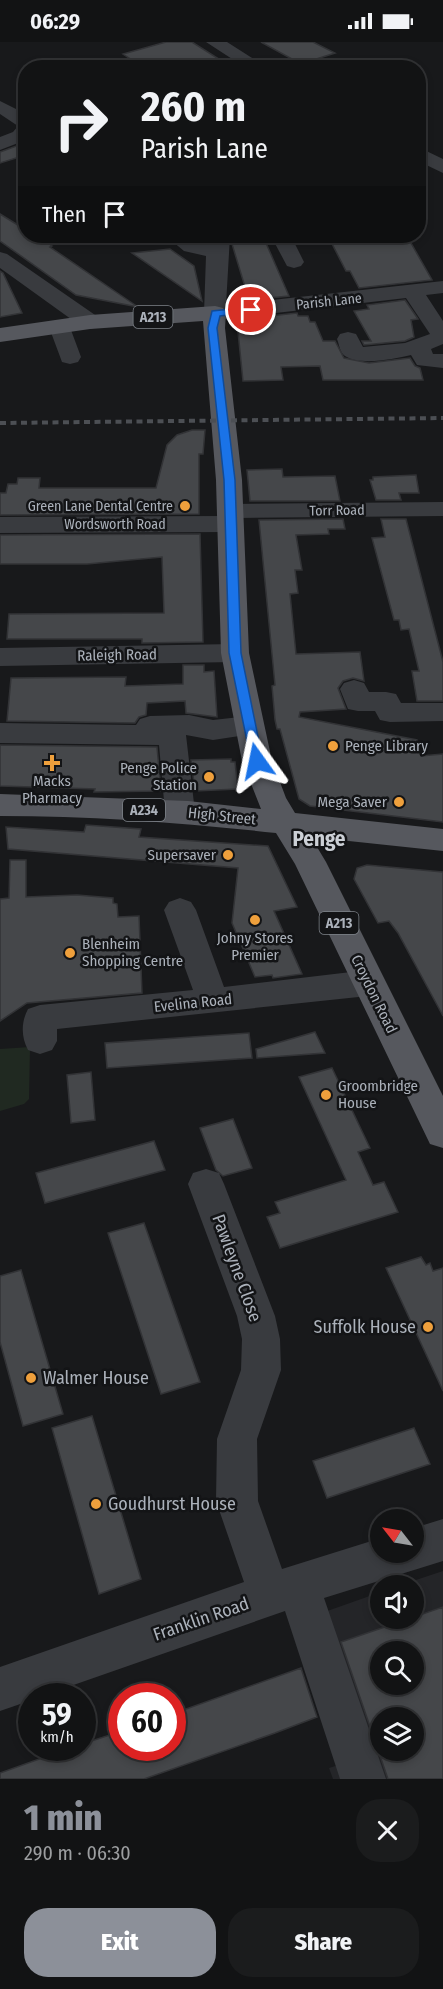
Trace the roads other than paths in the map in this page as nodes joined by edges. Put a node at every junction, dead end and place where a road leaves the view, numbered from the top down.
1 (215, 42) edge
2 (236, 60) edge
3 (0, 106) edge
4 (18, 120) edge
5 (18, 131) edge
6 (0, 144) edge
7 (426, 157) edge
8 (443, 167) edge
9 (186, 243) edge
10 (284, 243) edge
11 (219, 244) edge
12 (0, 258) edge
13 (294, 262) dead end
14 (443, 287) edge
15 (412, 291) junction
16 (216, 313) junction
17 (90, 322) junction
18 (60, 327) junction
19 (0, 334) edge
20 (348, 339) dead end
21 (418, 345) junction
22 (70, 357) dead end
23 (443, 361) edge
24 (441, 515) edge
25 (230, 517) junction
26 (0, 525) edge
27 (235, 653) junction
28 (0, 657) edge
29 (354, 689) dead end
30 (443, 712) edge
31 (162, 723) dead end
32 (249, 726) junction
33 (0, 733) edge
34 (0, 805) edge
35 (180, 812) junction
36 (287, 824) junction
37 (443, 840) edge
38 (180, 910) dead end
39 (368, 983) junction
40 (208, 987) junction
41 (142, 990) dead end
42 (254, 998) junction
43 (40, 1041) dead end
44 (443, 1133) edge
45 (206, 1184) dead end
46 (443, 1540) edge
47 (424, 1546) edge
48 (370, 1563) edge
49 (284, 1591) junction
50 (0, 1689) edge
51 (363, 1779) edge

1 - 2 street
3 - 4 street
5 - 6 street
7 - 8 street
9 - 11 street
10 - 13 street
11 - 16 street
12 - 17 street
14 - 15 street, Parish Lane
15 - 16 street, Parish Lane
15 - 21 street
16 - 17 main road, Parish Lane / A213
16 - 25 main road, A213
17 - 18 main road, Parish Lane / A213
18 - 19 main road, Parish Lane / A213
18 - 22 street
20 - 21 street
21 - 23 street
24 - 25 street, Torr Road
25 - 26 street, Wordsworth Road
25 - 27 main road, A213
27 - 28 street, Raleigh Road
27 - 32 main road, A213
29 - 30 street
31 - 32 street
32 - 36 main road, A213
33 - 35 street
34 - 35 main road, High Street / A234
35 - 36 main road, High Street / A234
36 - 37 main road, High Street / A234
36 - 39 main road, Croydon Road / A213
38 - 40 street
39 - 42 street, Evelina Road
39 - 44 main road, Croydon Road / A213
40 - 41 street
40 - 42 street
42 - 43 street, Evelina Road
45 - 49 street, Pawleyne Close
46 - 47 street
48 - 49 street, Franklin Road
49 - 50 street, Franklin Road
49 - 51 street, Pawleyne Close

